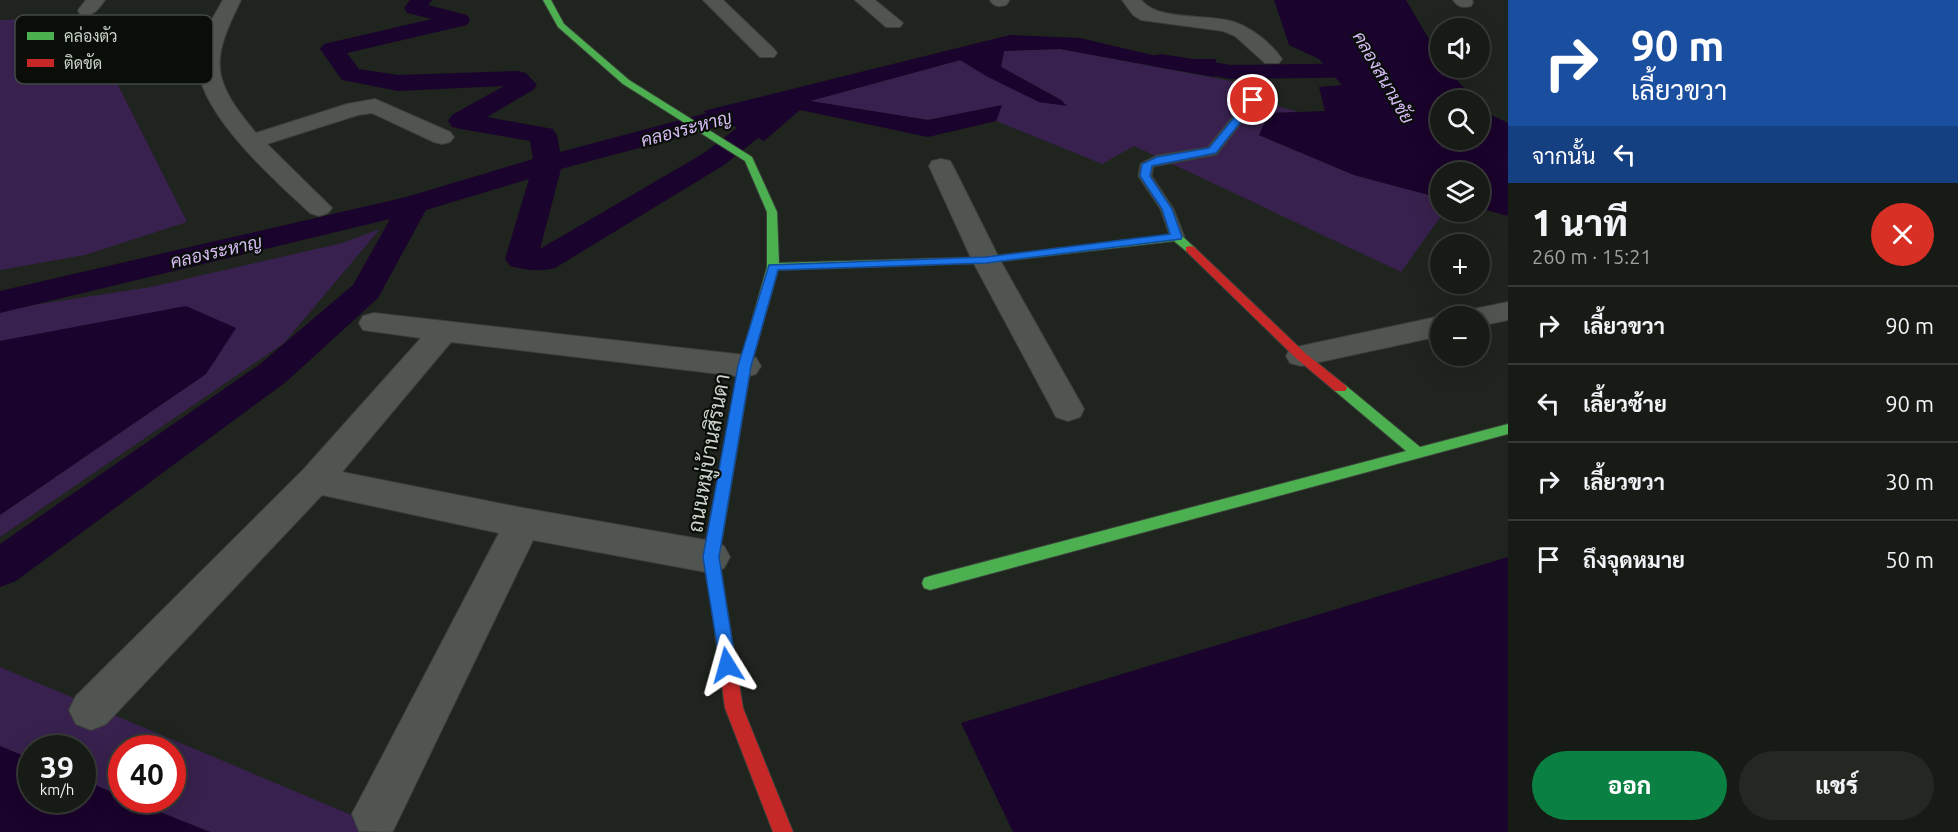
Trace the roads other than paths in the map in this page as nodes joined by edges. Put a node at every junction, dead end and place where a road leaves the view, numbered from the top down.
1 (232, 0) edge
2 (547, 0) edge
3 (712, 0) edge
4 (864, 0) edge
5 (1131, 0) edge
6 (893, 23) dead end
7 (213, 42) edge
8 (767, 53) dead end
9 (1272, 59) dead end
10 (212, 84) edge
11 (1253, 100) dead end
12 (442, 137) dead end
13 (250, 141) junction
14 (941, 166) dead end
15 (319, 208) dead end
16 (1177, 237) junction
17 (986, 260) junction
18 (773, 267) junction
19 (1508, 311) edge
20 (1490, 315) edge
21 (374, 323) dead end
22 (1430, 328) edge
23 (443, 332) junction
24 (1301, 356) junction
25 (745, 366) junction
26 (1068, 409) dead end
27 (1508, 429) edge
28 (1418, 453) junction
29 (315, 480) junction
30 (523, 523) junction
31 (711, 557) junction
32 (930, 583) dead end
33 (91, 710) dead end
34 (375, 814) dead end
35 (783, 832) edge

1 - 7 street
2 - 18 street, ถนนหมู่บ้านสิรินดา
3 - 8 street
4 - 6 street
5 - 9 street
10 - 13 street
11 - 16 lane
12 - 13 street
13 - 15 street
14 - 17 street
16 - 17 street
16 - 24 street
17 - 18 street
17 - 26 street
18 - 25 street, ถนนหมู่บ้านสิรินดา
19 - 20 street
21 - 23 street
22 - 24 street
23 - 25 street
23 - 29 street
24 - 28 street
25 - 31 street, ถนนหมู่บ้านสิรินดา
27 - 28 street
28 - 32 street
29 - 30 street
29 - 33 street
30 - 31 street
30 - 34 street
31 - 35 street, ถนนหมู่บ้านสิรินดา

